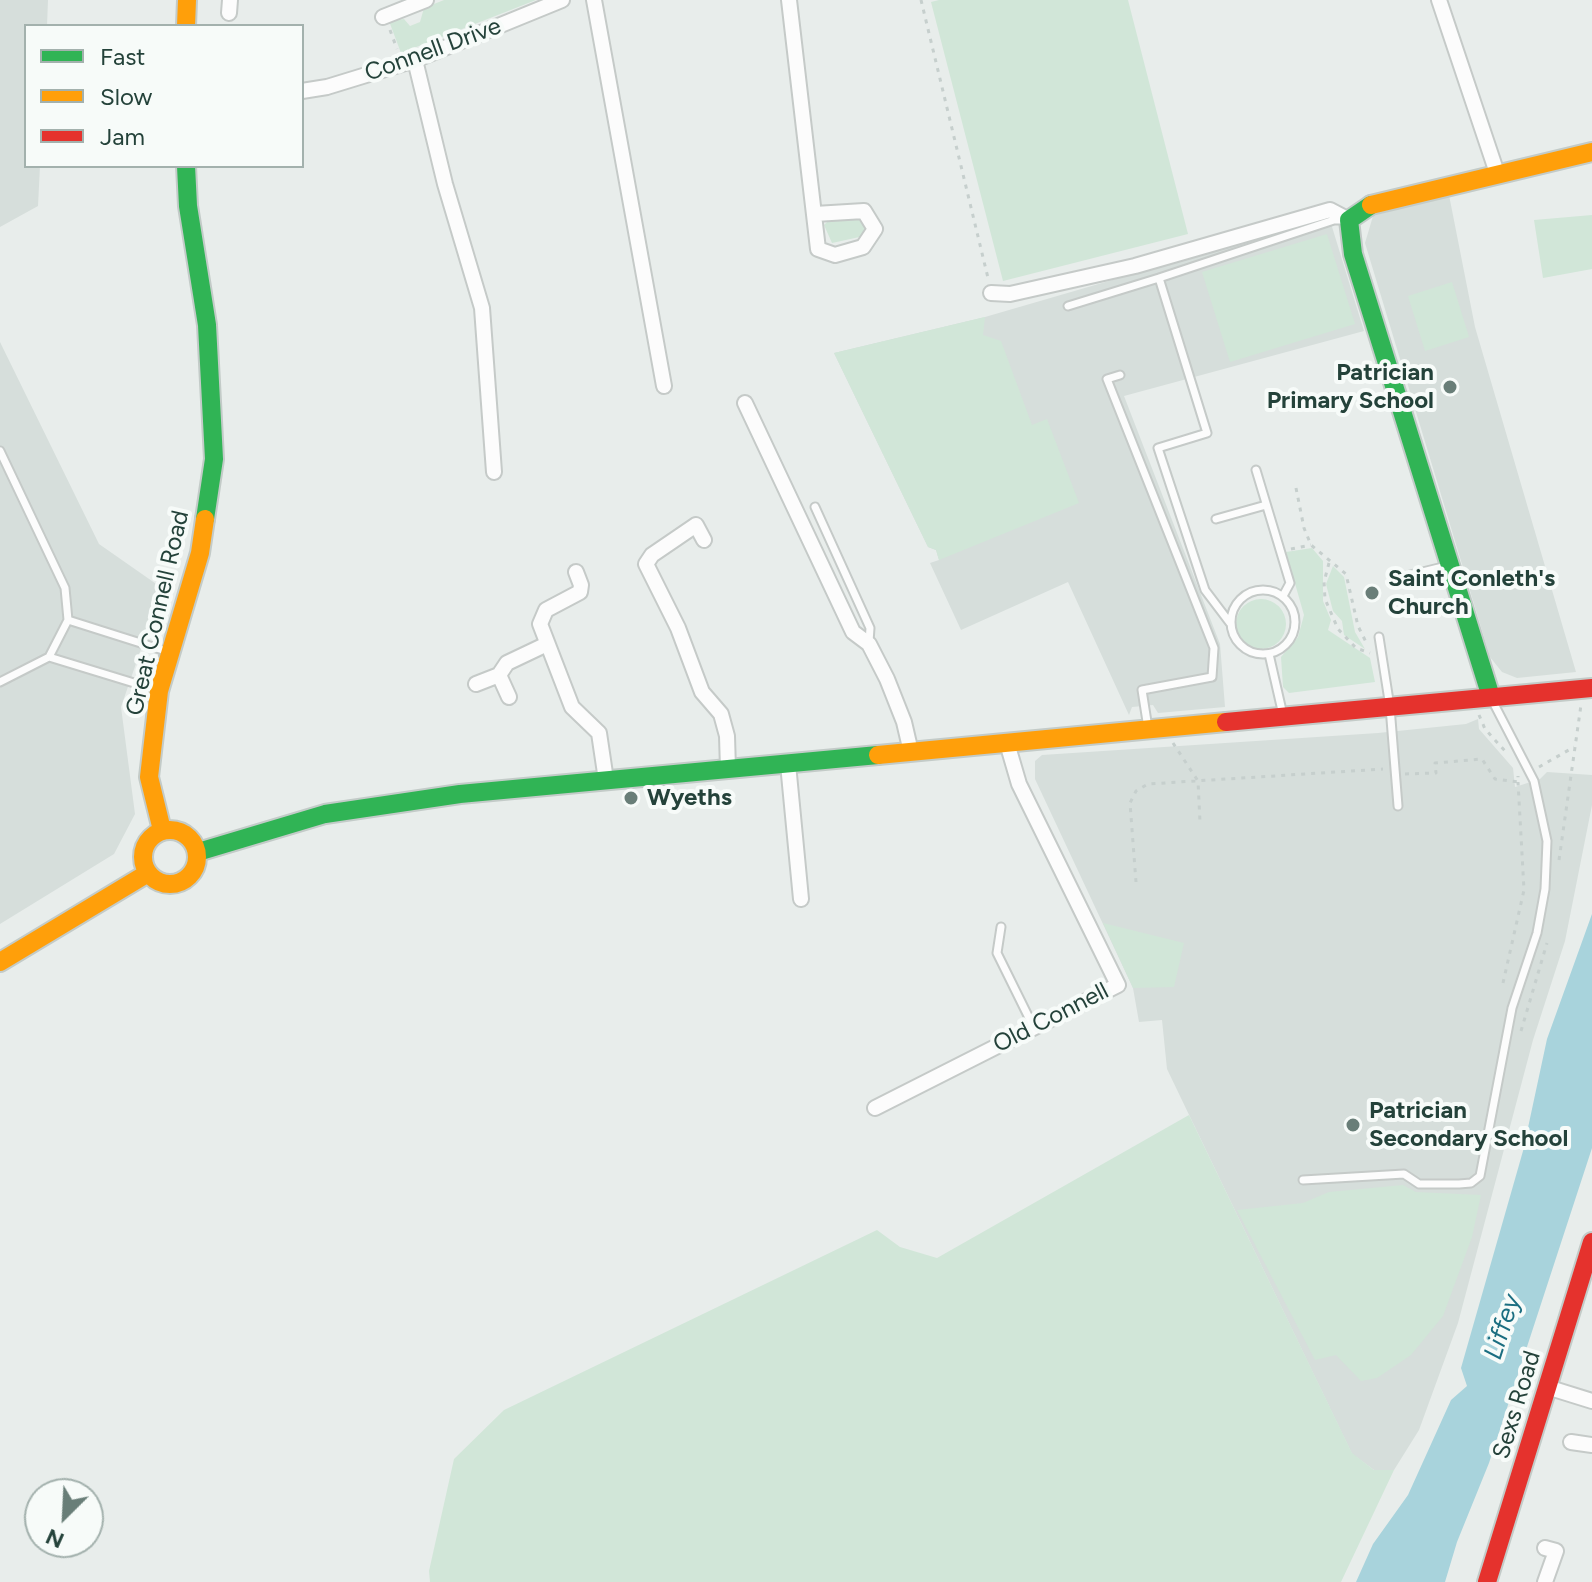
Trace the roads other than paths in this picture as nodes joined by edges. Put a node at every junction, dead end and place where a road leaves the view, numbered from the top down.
1 (187, 0) edge
2 (426, 0) edge
3 (562, 0) edge
4 (594, 0) edge
5 (789, 0) edge
6 (1439, 0) edge
7 (384, 16) road end
8 (186, 24) edge
9 (408, 62) junction
10 (304, 91) edge
11 (1592, 152) edge
12 (186, 168) edge
13 (1497, 173) junction
14 (815, 214) dead end
15 (1349, 220) junction
16 (1159, 278) junction
17 (991, 293) road end
18 (1068, 306) dead end
19 (1120, 375) dead end
20 (664, 386) dead end
21 (745, 403) dead end
22 (0, 451) edge
23 (1256, 470) dead end
24 (494, 472) dead end
25 (1266, 505) junction
26 (815, 507) dead end
27 (1216, 519) dead end
28 (704, 540) dead end
29 (1449, 565) junction
30 (576, 572) dead end
31 (1406, 576) dead end
32 (1283, 596) junction
33 (68, 620) junction
34 (1230, 623) junction
35 (1379, 637) dead end
36 (547, 644) junction
37 (869, 644) junction
38 (169, 652) junction
39 (1269, 654) junction
40 (49, 657) junction
41 (499, 675) junction
42 (0, 682) edge
43 (476, 684) dead end
44 (1592, 688) edge
45 (159, 691) junction
46 (509, 697) dead end
47 (1491, 697) junction
48 (1390, 707) junction
49 (1284, 717) junction
50 (1149, 730) junction
51 (1007, 743) junction
52 (911, 752) junction
53 (788, 764) junction
54 (728, 769) junction
55 (606, 780) junction
56 (1398, 806) dead end
57 (162, 830) junction
58 (198, 852) junction
59 (148, 873) junction
60 (801, 899) dead end
61 (1001, 927) dead end
62 (0, 962) edge
63 (1034, 1028) junction
64 (875, 1108) dead end
65 (1303, 1180) dead end
66 (1592, 1242) edge
67 (1547, 1387) junction
68 (1592, 1401) edge
69 (1571, 1442) dead end
70 (1592, 1445) edge
71 (1545, 1548) dead end
72 (1487, 1582) edge
73 (1545, 1582) edge

1 - 8 street
2 - 7 street
3 - 9 street, Connell Drive
4 - 20 street
5 - 14 street
6 - 13 street
9 - 10 street, Connell Drive
9 - 24 street
11 - 13 street
12 - 38 street, Great Connell Road
13 - 15 street
15 - 16 lane
15 - 17 street
15 - 29 street
16 - 18 lane
16 - 34 lane
19 - 50 lane
21 - 37 street
22 - 33 lane
23 - 25 lane
25 - 27 lane
25 - 32 lane
26 - 37 lane
28 - 54 street
29 - 31 lane
29 - 47 street
30 - 36 street
32 - 34 lane
32 - 39 lane
33 - 38 lane
33 - 40 lane
34 - 39 lane
35 - 48 lane
36 - 41 street
36 - 55 street
37 - 52 street
38 - 45 street, Great Connell Road
39 - 49 lane
40 - 42 lane
40 - 45 lane
41 - 43 street
41 - 46 street
44 - 47 street
45 - 57 street, Great Connell Road
47 - 48 street
47 - 65 lane
48 - 49 street
48 - 56 lane
49 - 50 street
50 - 51 street
51 - 52 street
51 - 63 street, Old Connell
52 - 53 street
53 - 54 street
53 - 60 street
54 - 55 street
55 - 58 street
57 - 58 street
57 - 59 street
58 - 59 street
59 - 62 street
61 - 63 lane
63 - 64 street, Old Connell
66 - 67 street, Sexs Road
67 - 68 street
67 - 72 street, Sexs Road
69 - 70 street
71 - 73 street

